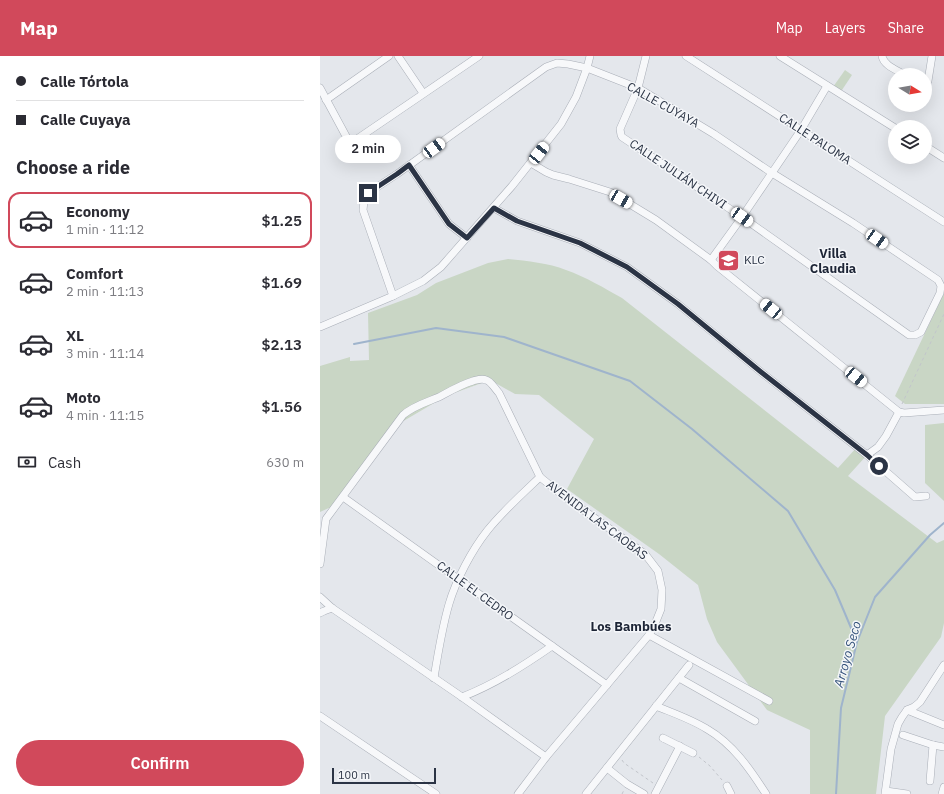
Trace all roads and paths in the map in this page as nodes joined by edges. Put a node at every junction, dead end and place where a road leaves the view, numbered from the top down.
1 (389, 56) edge
2 (398, 56) edge
3 (479, 56) edge
4 (590, 56) edge
5 (646, 56) edge
6 (686, 56) edge
7 (780, 56) edge
8 (882, 56) edge
9 (932, 56) edge
10 (587, 68) junction
11 (893, 68) edge
12 (930, 68) edge
13 (827, 86) junction
14 (320, 88) edge
15 (638, 88) junction
16 (424, 94) junction
17 (326, 100) junction
18 (888, 124) edge
19 (801, 130) junction
20 (932, 150) edge
21 (944, 158) edge
22 (531, 163) junction
23 (409, 165) junction
24 (772, 173) junction
25 (494, 208) junction
26 (742, 217) junction
27 (944, 222) edge
28 (467, 238) junction
29 (711, 260) junction
30 (393, 296) junction
31 (944, 314) edge
32 (320, 327) edge
33 (915, 335) joint
34 (944, 410) edge
35 (899, 412) junction
36 (867, 455) junction
37 (540, 477) junction
38 (926, 496) dead end
39 (343, 497) junction
40 (323, 518) edge
41 (320, 564) edge
42 (459, 579) junction
43 (320, 597) edge
44 (332, 608) junction
45 (320, 613) edge
46 (649, 635) junction
47 (552, 646) junction
48 (689, 666) dead end
49 (943, 669) edge
50 (434, 678) junction
51 (679, 678) junction
52 (607, 685) junction
53 (462, 697) junction
54 (769, 701) dead end
55 (656, 706) junction
56 (907, 710) junction
57 (320, 716) edge
58 (755, 721) dead end
59 (944, 725) edge
60 (903, 734) dead end
61 (663, 738) dead end
62 (680, 746) junction
63 (933, 746) junction
64 (944, 747) edge
65 (694, 753) joint
66 (546, 757) junction
67 (621, 758) dead end
68 (607, 768) junction
69 (930, 781) dead end
70 (659, 786) junction
71 (727, 786) joint
72 (944, 787) edge
73 (886, 792) edge
74 (436, 794) edge
75 (518, 794) edge
76 (586, 794) edge
77 (644, 794) edge
78 (655, 794) edge
79 (732, 794) edge
80 (766, 794) edge
81 (907, 794) edge
82 (942, 794) edge

1 - 17 street
2 - 16 street
3 - 16 street
4 - 10 street
5 - 15 street
6 - 19 street, CALLE PALOMA
7 - 13 street
8 - 11 street
9 - 12 street
10 - 15 street, CALLE CUYAYA
10 - 22 street
10 - 23 street, CALLE CUYAYA
13 - 18 street
13 - 19 street
14 - 17 street
15 - 24 street, CALLE CUYAYA
15 - 26 street, CALLE JULIÁN CHIVI
16 - 17 street
19 - 24 street
19 - 27 street, CALLE PALOMA
20 - 21 street
22 - 25 street
22 - 29 street
23 - 28 street
23 - 30 street, CALLE CUYAYA
24 - 26 street
24 - 33 street, CALLE CUYAYA
25 - 28 street
25 - 36 street
26 - 29 street
26 - 33 street, CALLE JULIÁN CHIVI
28 - 30 street
29 - 35 street
30 - 32 street
31 - 35 path
34 - 35 street
35 - 36 street
36 - 38 street
37 - 39 street, AVENIDA LAS CAOBAS
37 - 42 street
37 - 46 street, AVENIDA LAS CAOBAS
39 - 40 street, AVENIDA LAS CAOBAS
39 - 42 street, CALLE EL CEDRO
40 - 41 street, AVENIDA LAS CAOBAS
42 - 47 street, CALLE EL CEDRO
42 - 50 street
43 - 44 street
44 - 45 street
44 - 50 street
46 - 52 street, AVENIDA LAS CAOBAS
46 - 54 street
47 - 52 street, CALLE EL CEDRO
47 - 53 street
48 - 51 street
49 - 56 street
50 - 53 street
51 - 55 street
51 - 58 street
52 - 66 street, AVENIDA LAS CAOBAS
53 - 66 street
55 - 68 street
55 - 80 street
56 - 59 street
56 - 73 street
57 - 74 street
60 - 63 street
61 - 62 street
62 - 65 street
62 - 70 street
63 - 64 street
63 - 69 street
65 - 71 path
66 - 75 street, AVENIDA LAS CAOBAS
67 - 70 path
68 - 76 street
68 - 77 street
70 - 78 street
71 - 79 street
72 - 82 street
73 - 81 street

